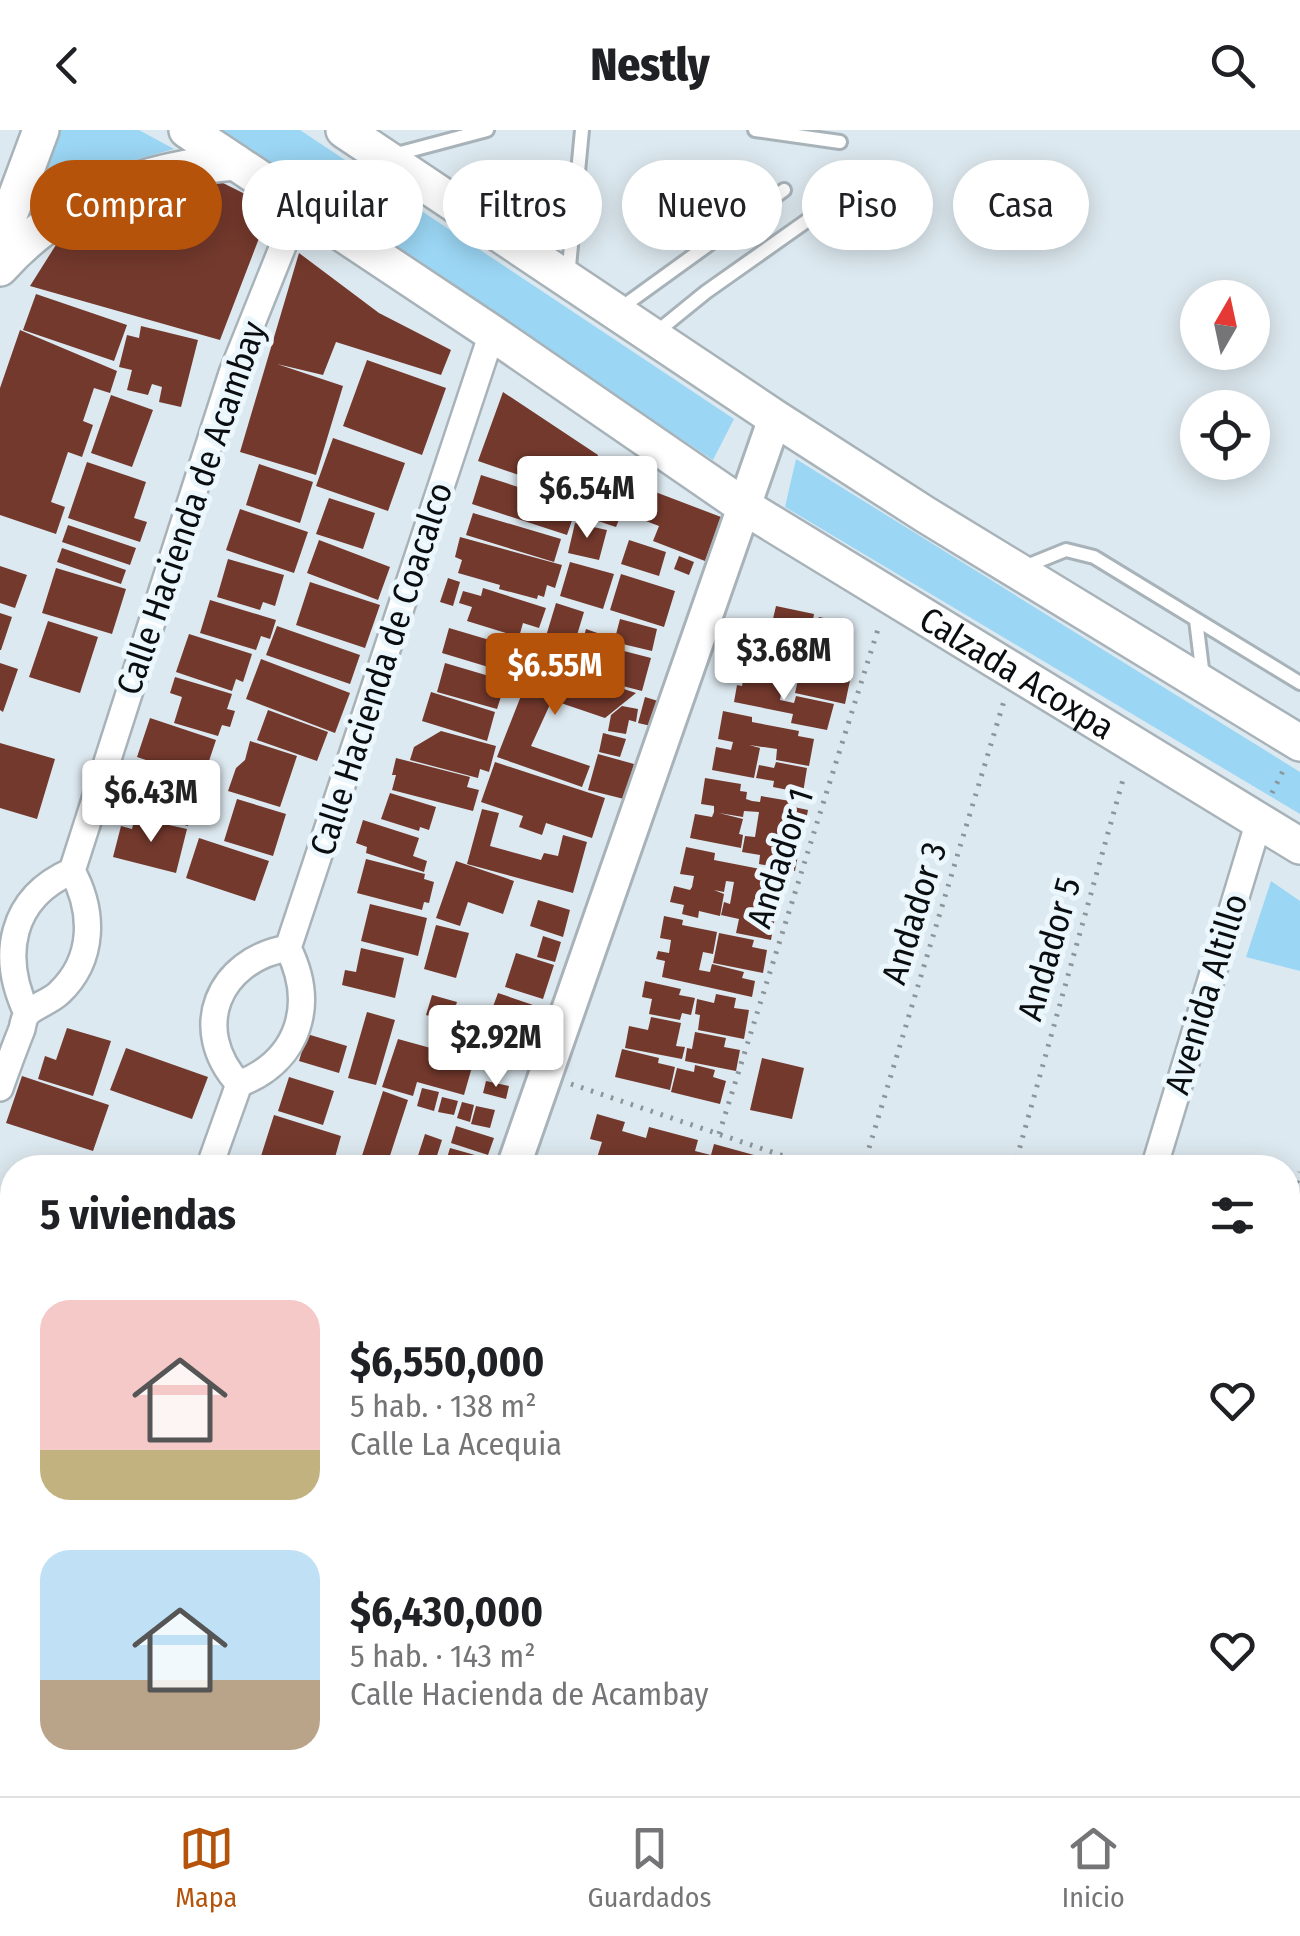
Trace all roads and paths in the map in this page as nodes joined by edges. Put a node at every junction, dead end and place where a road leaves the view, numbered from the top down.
1 (41, 130) edge
2 (187, 130) edge
3 (344, 130) edge
4 (487, 130) edge
5 (582, 130) edge
6 (756, 130) edge
7 (840, 142) dead end
8 (386, 157) junction
9 (235, 162) junction
10 (242, 167) edge
11 (784, 190) dead end
12 (802, 224) edge
13 (0, 240) edge
14 (282, 250) edge
15 (367, 250) edge
16 (0, 268) edge
17 (568, 279) junction
18 (616, 311) junction
19 (492, 333) junction
20 (652, 336) junction
21 (775, 418) junction
22 (745, 507) junction
23 (1017, 570) junction
24 (888, 597) junction
25 (1196, 620) junction
26 (1013, 672) junction
27 (1300, 683) edge
28 (1204, 684) junction
29 (1298, 742) edge
30 (1133, 744) junction
31 (1258, 820) junction
32 (1300, 846) edge
33 (72, 871) junction
34 (288, 948) junction
35 (28, 1014) junction
36 (545, 1076) junction
37 (238, 1084) junction
38 (0, 1088) edge
39 (719, 1134) junction
40 (213, 1155) edge
41 (517, 1155) edge
42 (781, 1155) edge
43 (867, 1155) edge
44 (1018, 1155) edge
45 (1158, 1155) edge

1 - 13 main road
2 - 9 main road, Calzada Acoxpa
3 - 8 main road
4 - 8 lane
5 - 17 lane
6 - 7 lane
8 - 17 main road
9 - 10 main road, Calzada Acoxpa
9 - 16 main road
11 - 18 lane
12 - 20 lane
14 - 33 street, Calle Hacienda de Acambay
15 - 19 main road, Calzada Acoxpa
17 - 18 main road
18 - 20 main road
19 - 22 main road, Calzada Acoxpa
19 - 34 street, Calle Hacienda de Coacalco
20 - 21 main road
21 - 22 street
21 - 23 main road
22 - 24 main road, Calzada Acoxpa
22 - 36 street
23 - 25 lane
23 - 28 main road
24 - 26 main road, Calzada Acoxpa
24 - 39 path, Andador 1
25 - 27 lane
25 - 28 lane
26 - 30 main road, Calzada Acoxpa
26 - 43 path, Andador 3
28 - 29 main road
29 - 31 path
30 - 31 main road, Calzada Acoxpa
30 - 44 path, Andador 5
31 - 32 main road, Calzada Acoxpa
31 - 45 street, Avenida Altillo
33 - 35 street
33 - 35 street
34 - 37 street
34 - 37 street
35 - 38 street
36 - 39 path
36 - 41 street
37 - 40 street
39 - 42 path

